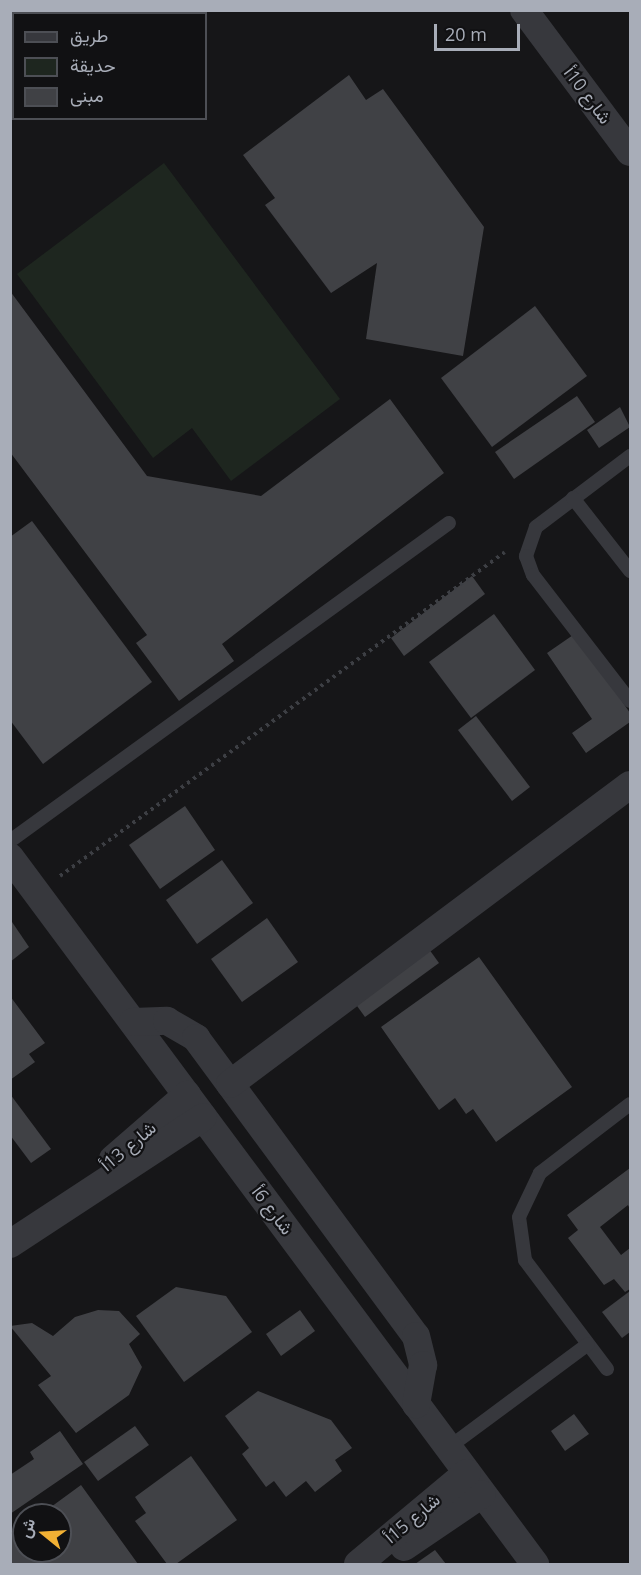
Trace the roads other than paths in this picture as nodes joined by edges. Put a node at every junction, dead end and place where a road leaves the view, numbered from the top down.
1 (524, 10) edge
2 (630, 152) edge
3 (630, 456) edge
4 (573, 498) junction
5 (449, 523) dead end
6 (630, 571) edge
7 (630, 701) edge
8 (630, 785) edge
9 (10, 841) edge
10 (10, 857) edge
11 (133, 1023) junction
12 (230, 1084) junction
13 (630, 1104) edge
14 (195, 1106) junction
15 (10, 1244) edge
16 (588, 1344) junction
17 (607, 1369) dead end
18 (416, 1404) junction
19 (448, 1448) junction
20 (475, 1483) junction
21 (358, 1564) edge
22 (378, 1564) edge
23 (535, 1564) edge

1 - 2 street, شارع 10أ
3 - 4 lane
4 - 6 lane
4 - 7 lane
5 - 9 lane
8 - 12 street
10 - 11 street, شارع 6أ
11 - 12 street
11 - 14 street, شارع 6أ
12 - 18 street
13 - 16 lane
14 - 15 street, شارع 13أ
14 - 18 street, شارع 6أ
16 - 17 lane
16 - 19 lane
18 - 19 street, شارع 6أ
19 - 20 street, شارع 6أ
20 - 21 street, شارع 15أ
20 - 22 street, شارع 15أ
20 - 23 street, شارع 6أ

